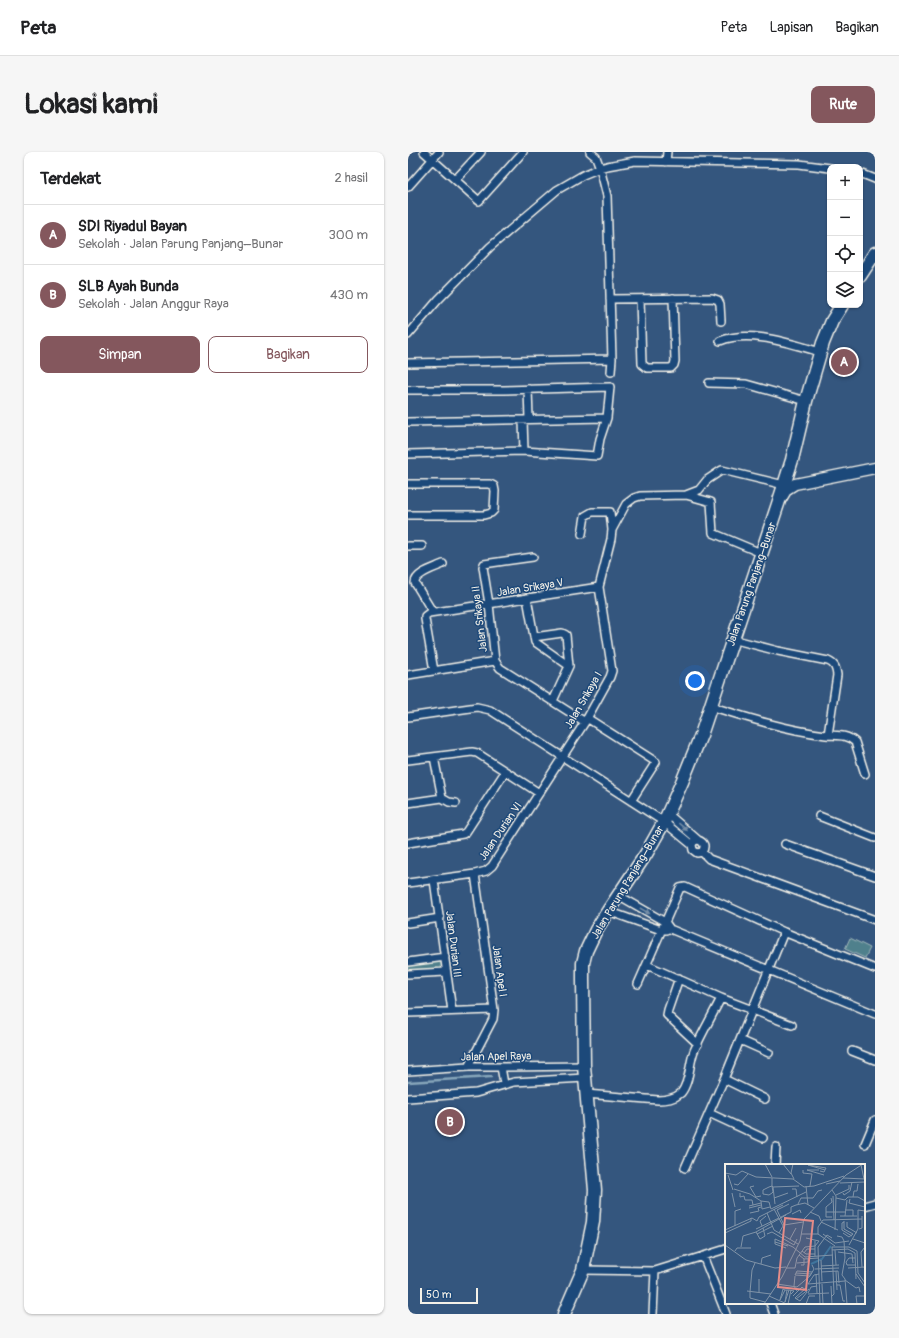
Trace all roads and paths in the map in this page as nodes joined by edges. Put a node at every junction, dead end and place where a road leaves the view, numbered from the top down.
1 (424, 152) edge
2 (439, 152) edge
3 (481, 152) edge
4 (523, 152) edge
5 (590, 152) edge
6 (667, 152) edge
7 (433, 159) junction
8 (666, 162) junction
9 (600, 168) junction
10 (827, 168) edge
11 (863, 174) edge
12 (456, 179) junction
13 (875, 179) edge
14 (408, 187) edge
15 (875, 253) edge
16 (863, 272) edge
17 (674, 298) junction
18 (610, 299) junction
19 (640, 299) junction
20 (840, 308) edge
21 (721, 320) dead end
22 (408, 335) edge
23 (720, 341) dead end
24 (821, 352) junction
25 (612, 359) junction
26 (408, 363) edge
27 (611, 372) dead end
28 (709, 383) dead end
29 (528, 389) junction
30 (408, 390) edge
31 (806, 401) junction
32 (606, 418) junction
33 (526, 419) junction
34 (408, 422) edge
35 (524, 451) junction
36 (408, 454) edge
37 (792, 460) junction
38 (875, 468) edge
39 (813, 480) junction
40 (408, 484) edge
41 (784, 485) junction
42 (686, 494) junction
43 (778, 504) junction
44 (408, 515) edge
45 (612, 530) junction
46 (582, 534) dead end
47 (408, 546) edge
48 (422, 546) dead end
49 (761, 553) junction
50 (533, 558) dead end
51 (443, 564) dead end
52 (599, 588) junction
53 (527, 598) junction
54 (489, 604) junction
55 (432, 612) junction
56 (534, 637) junction
57 (732, 639) junction
58 (495, 661) junction
59 (569, 666) junction
60 (434, 671) junction
61 (408, 675) edge
62 (552, 701) junction
63 (710, 706) junction
64 (408, 717) edge
65 (586, 720) junction
66 (828, 735) junction
67 (434, 757) junction
68 (562, 757) junction
69 (408, 760) edge
70 (505, 772) junction
71 (865, 774) dead end
72 (539, 793) junction
73 (442, 798) junction
74 (631, 801) junction
75 (408, 803) edge
76 (456, 803) dead end
77 (819, 816) dead end
78 (666, 818) junction
79 (875, 838) edge
80 (698, 840) junction
81 (408, 843) edge
82 (784, 844) dead end
83 (692, 845) junction
84 (702, 852) junction
85 (475, 874) junction
86 (875, 876) edge
87 (434, 880) junction
88 (408, 883) edge
89 (618, 896) junction
90 (608, 912) junction
91 (440, 918) junction
92 (875, 920) edge
93 (665, 922) junction
94 (408, 923) edge
95 (670, 929) junction
96 (661, 930) junction
97 (784, 932) junction
98 (445, 957) junction
99 (408, 962) edge
100 (647, 965) junction
101 (875, 969) edge
102 (770, 970) junction
103 (446, 972) junction
104 (408, 974) edge
105 (679, 978) junction
106 (638, 984) dead end
107 (721, 998) junction
108 (752, 1009) junction
109 (494, 1010) junction
110 (452, 1011) junction
111 (408, 1013) edge
112 (875, 1014) edge
113 (792, 1025) dead end
114 (740, 1040) junction
115 (698, 1044) junction
116 (852, 1051) dead end
117 (769, 1053) dead end
118 (875, 1060) edge
119 (584, 1066) junction
120 (468, 1067) junction
121 (501, 1067) junction
122 (408, 1071) edge
123 (585, 1078) junction
124 (724, 1079) junction
125 (504, 1084) junction
126 (586, 1094) junction
127 (408, 1098) edge
128 (765, 1099) dead end
129 (709, 1113) junction
130 (875, 1120) edge
131 (763, 1138) dead end
132 (865, 1144) dead end
133 (776, 1147) dead end
134 (775, 1164) edge
135 (685, 1168) dead end
136 (875, 1203) edge
137 (865, 1206) edge
138 (725, 1249) edge
139 (703, 1256) junction
140 (583, 1270) junction
141 (655, 1271) junction
142 (770, 1304) edge
143 (564, 1314) edge
144 (653, 1314) edge
145 (726, 1314) edge
146 (774, 1314) edge

1 - 7 street
2 - 7 street
3 - 12 street
4 - 12 street
5 - 9 street
6 - 8 street
7 - 12 street
7 - 14 street
8 - 9 street
8 - 10 street
9 - 18 street
9 - 22 street
11 - 13 street
15 - 16 main road
17 - 19 street
17 - 19 street
17 - 21 street
18 - 19 street
18 - 25 street
20 - 24 main road, Jalan Parung Panjang–Bunar
23 - 24 street
24 - 31 main road, Jalan Parung Panjang–Bunar
25 - 26 street
25 - 27 street
28 - 31 street
29 - 30 street
29 - 32 street
29 - 33 street
31 - 37 main road, Jalan Parung Panjang–Bunar
32 - 33 street
32 - 35 street
33 - 34 street
33 - 35 street
35 - 36 street
37 - 39 main road
37 - 41 main road, Jalan Parung Panjang–Bunar
38 - 39 main road
39 - 43 main road
40 - 44 street
41 - 42 street
41 - 43 main road, Jalan Parung Panjang–Bunar
42 - 45 street
42 - 49 street
43 - 49 main road, Jalan Parung Panjang–Bunar
45 - 46 street
45 - 52 street, Jalan Srikaya I
47 - 48 street
49 - 57 main road, Jalan Parung Panjang–Bunar
50 - 54 street, Jalan Srikaya II
51 - 55 street
52 - 53 street, Jalan Srikaya V
52 - 65 street, Jalan Srikaya I
53 - 54 street, Jalan Srikaya V
53 - 56 street
54 - 55 street, Jalan Srikaya V
54 - 58 street, Jalan Srikaya II
55 - 60 street
56 - 59 street
56 - 59 street
57 - 63 main road, Jalan Parung Panjang–Bunar
57 - 66 street
58 - 60 street
58 - 62 street, Jalan Srikaya II
59 - 62 street
60 - 61 street
62 - 65 street, Jalan Srikaya II
63 - 66 street
63 - 78 main road, Jalan Parung Panjang–Bunar
64 - 68 street
65 - 68 street, Jalan Srikaya I
65 - 74 street, Jalan Srikaya II
66 - 71 street
67 - 69 street
67 - 70 street
67 - 73 street
68 - 72 street, Jalan Durian VI
68 - 74 street
70 - 72 street
70 - 81 street
72 - 85 street, Jalan Durian VI
73 - 75 street
73 - 76 street
74 - 78 street
77 - 79 street
78 -> 80 street
78 - 83 street
78 - 89 main road, Jalan Parung Panjang–Bunar
80 - 83 street
80 - 84 street
82 - 86 street
83 - 84 street
84 - 92 street
85 - 87 street, Jalan Durian VI
85 - 109 street, Jalan Apel I
87 - 88 street, Jalan Durian VI
87 - 91 street, Jalan Durian III
89 - 90 main road, Jalan Parung Panjang–Bunar
89 -> 93 street
90 - 96 street
90 - 119 main road, Jalan Parung Panjang–Bunar
91 - 94 street
91 - 98 street, Jalan Durian III
93 - 95 street
93 - 96 street
93 - 97 street
95 - 96 street
95 - 102 street
96 - 100 street
97 - 101 street
97 - 102 street
98 - 99 street
98 - 103 street, Jalan Durian III
100 - 105 street
100 - 106 street
102 - 108 street
102 - 112 street
103 - 104 street
103 - 110 street, Jalan Durian III
105 - 107 street
105 - 115 street
107 - 108 street
107 - 115 street
108 - 113 street
108 - 114 street
109 - 110 street
109 - 120 street, Jalan Apel I
110 - 111 street
114 - 117 street
114 - 124 street
115 - 126 street
116 - 118 street
119 - 121 street, Jalan Apel Raya
119 - 123 main road, Jalan Parung Panjang–Bunar
120 - 121 street, Jalan Apel Raya
120 - 122 street, Jalan Apel Raya
121 - 125 street
123 - 125 street
123 - 126 main road, Jalan Parung Panjang–Bunar
124 - 128 street
124 - 129 street
125 - 127 street
126 - 140 main road, Jalan Parung Panjang–Bunar
129 - 131 street
129 - 135 street
130 - 132 street
133 - 134 street
136 - 137 street
138 - 139 street
139 - 141 street
139 - 145 street
140 - 141 street
140 - 143 main road, Jalan Parung Panjang–Bunar
141 - 144 street
142 - 146 street

